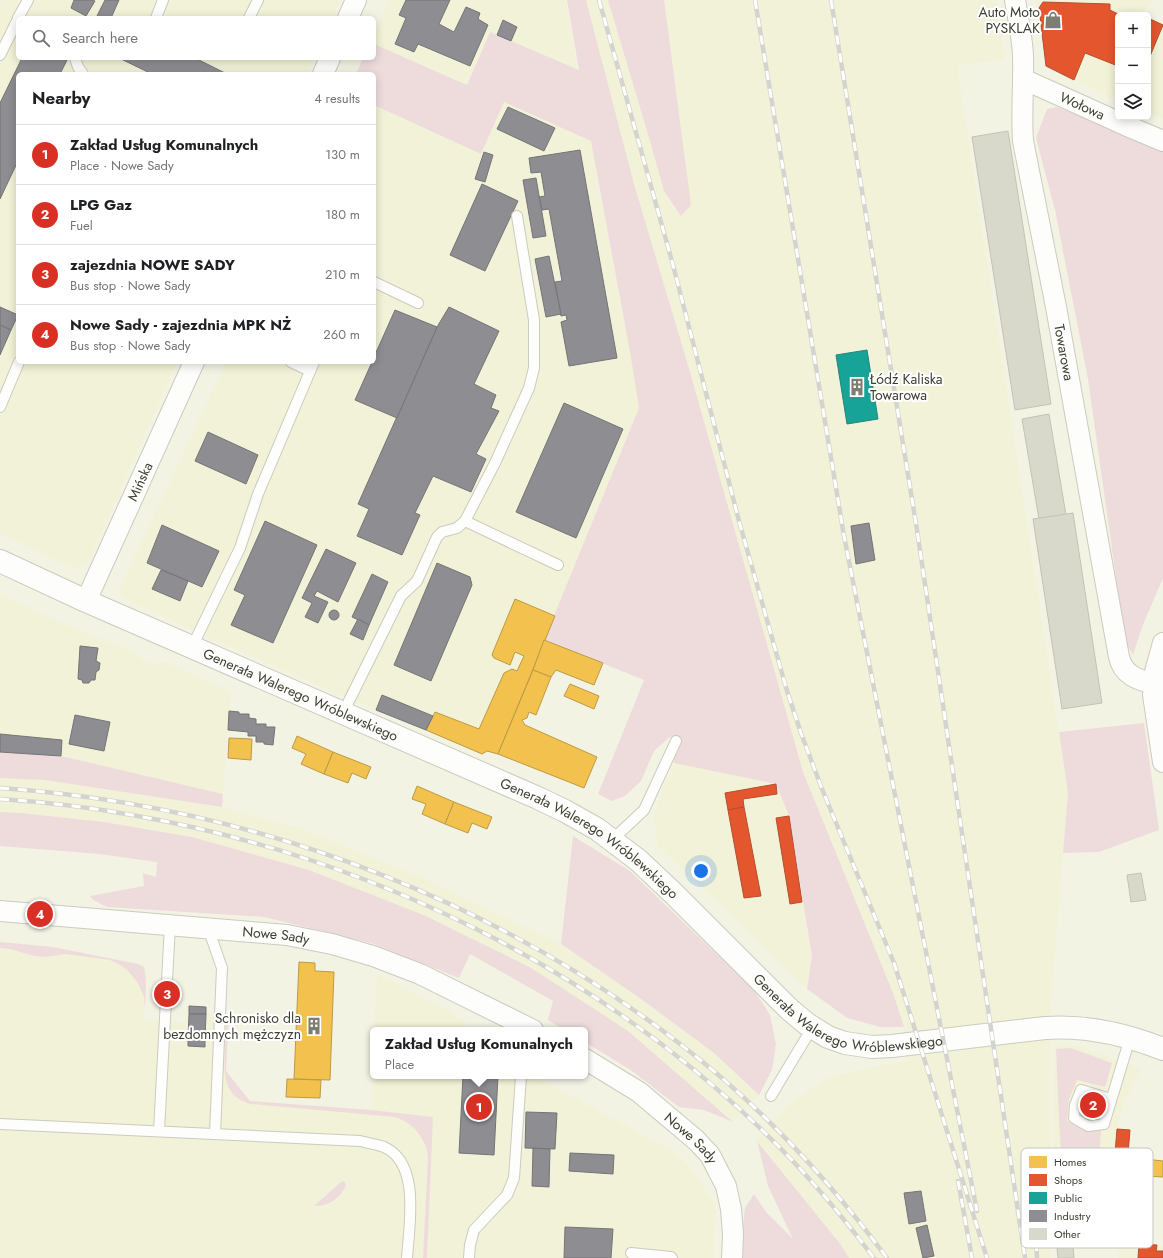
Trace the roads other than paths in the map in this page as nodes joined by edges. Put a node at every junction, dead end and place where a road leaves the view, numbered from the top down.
1 (28, 0) edge
2 (163, 0) edge
3 (258, 0) edge
4 (356, 0) edge
5 (1015, 0) edge
6 (21, 16) edge
7 (157, 16) edge
8 (250, 16) edge
9 (349, 16) edge
10 (16, 25) edge
11 (0, 55) edge
12 (76, 60) edge
13 (329, 60) edge
14 (82, 72) edge
15 (324, 72) edge
16 (1023, 79) junction
17 (1163, 141) edge
18 (517, 216) dead end
19 (376, 283) edge
20 (418, 303) dead end
21 (18, 364) edge
22 (193, 364) edge
23 (302, 364) edge
24 (312, 366) edge
25 (0, 407) edge
26 (465, 521) junction
27 (0, 561) edge
28 (558, 565) dead end
29 (86, 601) junction
30 (1163, 643) edge
31 (192, 647) junction
32 (1154, 684) junction
33 (344, 714) junction
34 (676, 741) dead end
35 (1163, 762) edge
36 (612, 840) junction
37 (0, 911) edge
38 (170, 925) junction
39 (208, 928) junction
40 (525, 1027) edge
41 (812, 1028) junction
42 (1130, 1038) junction
43 (1162, 1046) edge
44 (588, 1061) edge
45 (521, 1079) edge
46 (771, 1096) dead end
47 (1111, 1099) dead end
48 (0, 1124) edge
49 (160, 1131) junction
50 (215, 1134) junction
51 (631, 1254) dead end
52 (407, 1258) edge
53 (469, 1258) edge
54 (672, 1258) edge
55 (732, 1258) edge

1 - 6 lane
2 - 7 lane
3 - 8 lane
4 - 9 street
5 - 16 street, Towarowa
10 - 11 lane
12 - 14 lane
13 - 15 street
16 - 17 street, Wołowa
16 - 32 street, Towarowa
18 - 26 lane
19 - 20 lane
21 - 25 lane
22 - 29 street, Mińska
23 - 24 lane
24 - 31 lane
26 - 28 lane
26 - 33 lane
27 - 29 street, Generała Walerego Wróblewskiego
29 - 31 street, Generała Walerego Wróblewskiego
30 - 32 street
31 - 33 street, Generała Walerego Wróblewskiego
32 - 35 street
33 - 36 street, Generała Walerego Wróblewskiego
34 - 36 lane
36 - 41 street, Generała Walerego Wróblewskiego
37 - 38 street, Nowe Sady
38 - 39 street, Nowe Sady
38 - 49 lane
39 - 40 street, Nowe Sady
39 - 50 lane
41 - 42 street, Generała Walerego Wróblewskiego
41 - 46 lane
42 - 43 street, Generała Walerego Wróblewskiego
42 - 47 lane
44 - 55 street, Nowe Sady
45 - 53 lane
48 - 49 lane
49 - 50 lane
50 - 52 lane
51 - 54 lane

